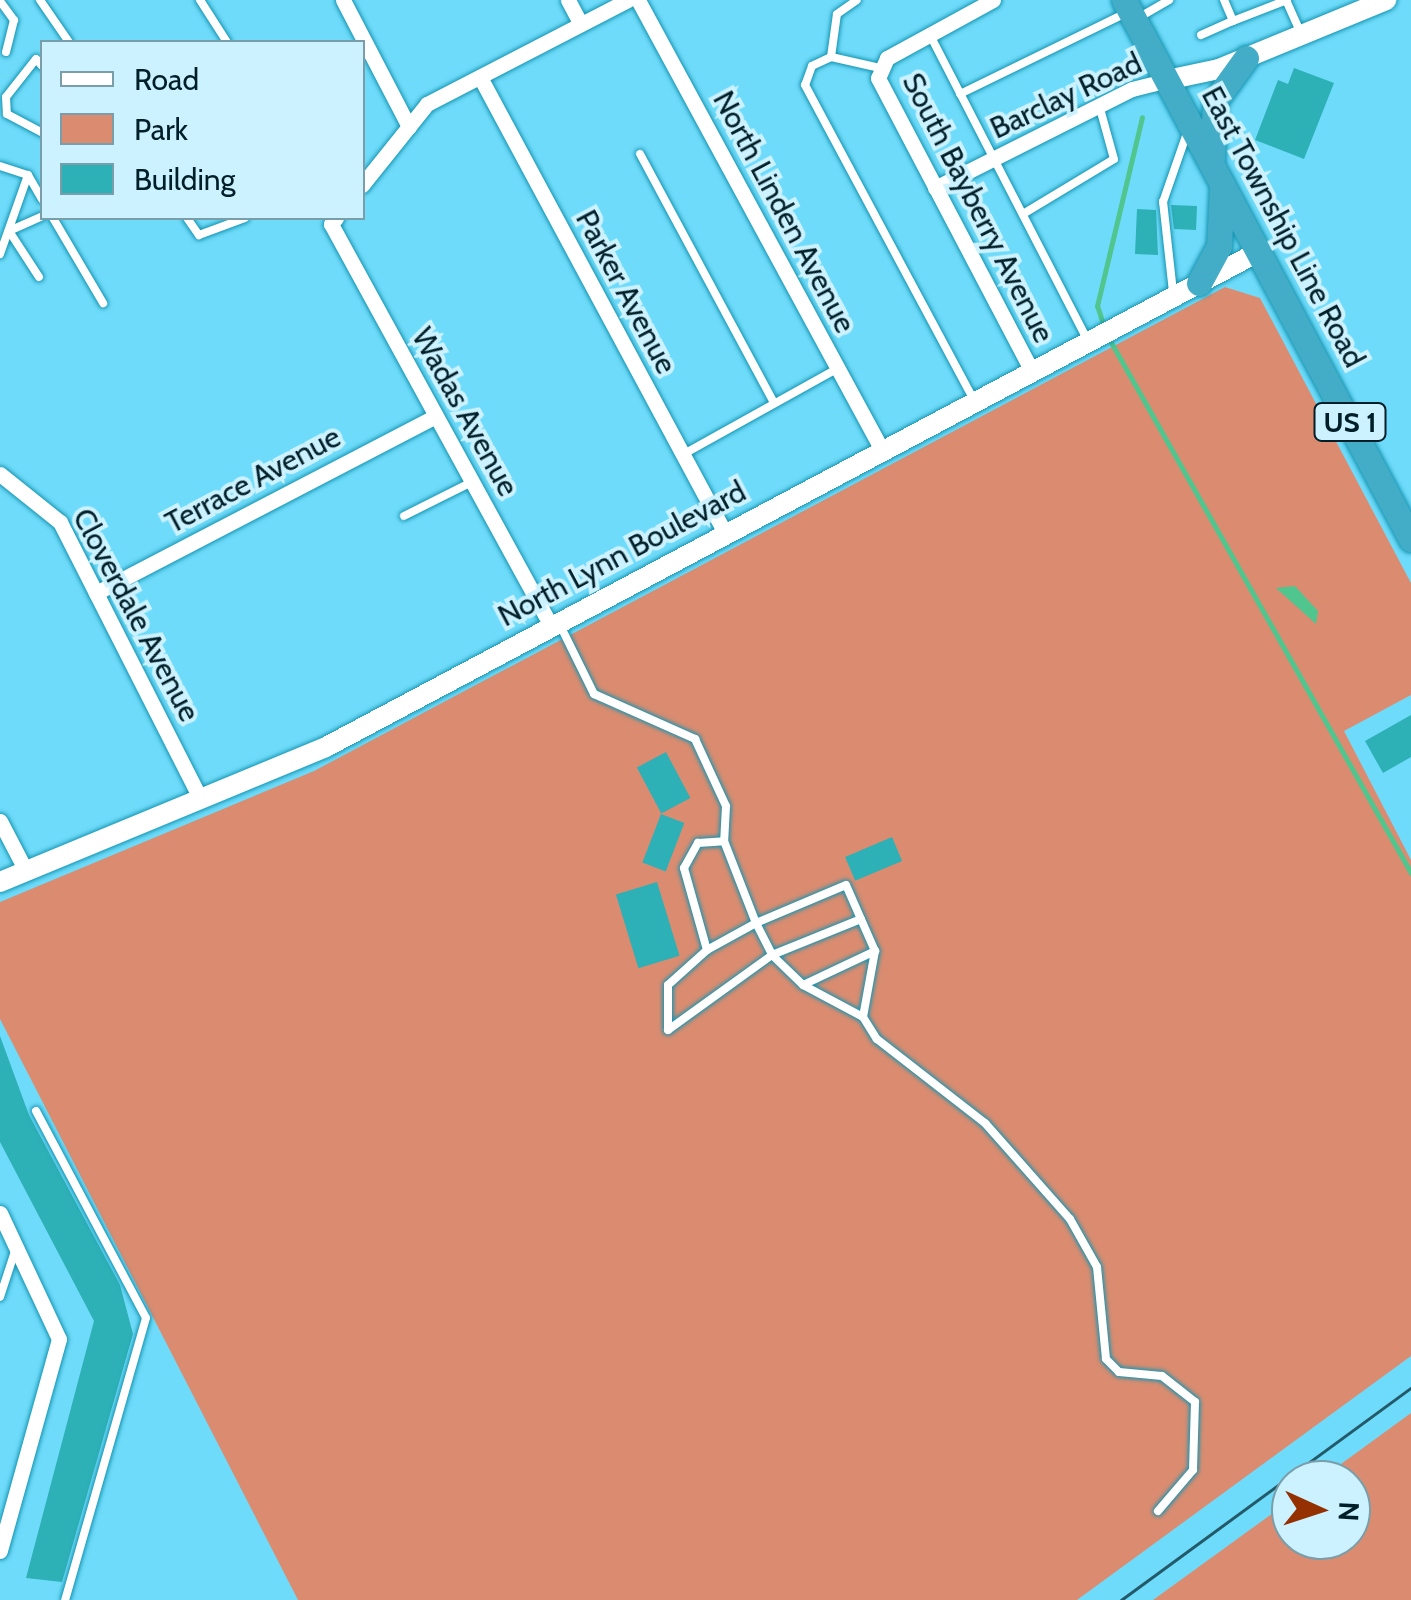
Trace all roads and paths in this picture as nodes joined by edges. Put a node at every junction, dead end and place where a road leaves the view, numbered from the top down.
1 (40, 0) edge
2 (200, 0) edge
3 (343, 0) edge
4 (568, 0) edge
5 (628, 0) edge
6 (638, 0) edge
7 (857, 0) edge
8 (993, 0) edge
9 (1169, 0) edge
10 (1224, 0) edge
11 (1287, 0) edge
12 (0, 1) edge
13 (1382, 1) edge
14 (1129, 10) edge
15 (1234, 22) junction
16 (581, 24) junction
17 (930, 35) junction
18 (1200, 35) dead end
19 (1301, 35) junction
20 (69, 40) edge
21 (226, 40) edge
22 (364, 40) edge
23 (365, 42) edge
24 (6, 52) dead end
25 (831, 57) junction
26 (1246, 58) junction
27 (40, 64) edge
28 (879, 69) junction
29 (480, 77) junction
30 (1167, 80) junction
31 (960, 94) junction
32 (3, 95) edge
33 (1099, 105) junction
34 (1191, 124) junction
35 (409, 127) junction
36 (40, 133) edge
37 (640, 154) dead end
38 (994, 159) junction
39 (0, 166) edge
40 (1217, 172) junction
41 (28, 175) junction
42 (365, 181) edge
43 (935, 188) junction
44 (40, 196) edge
45 (1022, 214) junction
46 (40, 217) edge
47 (54, 220) edge
48 (188, 220) edge
49 (240, 220) edge
50 (334, 220) edge
51 (9, 231) junction
52 (1260, 251) junction
53 (1, 254) edge
54 (39, 277) dead end
55 (1199, 283) junction
56 (1175, 296) junction
57 (103, 303) dead end
58 (1101, 334) junction
59 (838, 368) junction
60 (1032, 370) junction
61 (974, 401) junction
62 (774, 403) junction
63 (436, 416) junction
64 (882, 450) junction
65 (682, 454) junction
66 (0, 474) edge
67 (472, 482) junction
68 (1401, 499) edge
69 (404, 516) dead end
70 (724, 534) junction
71 (1411, 539) edge
72 (96, 593) junction
73 (555, 624) junction
74 (202, 800) junction
75 (0, 821) edge
76 (724, 841) junction
77 (26, 872) junction
78 (0, 882) edge
79 (861, 919) junction
80 (756, 923) junction
81 (707, 950) junction
82 (875, 951) junction
83 (772, 955) junction
84 (804, 986) junction
85 (863, 1017) junction
86 (36, 1111) dead end
87 (0, 1213) edge
88 (19, 1237) junction
89 (0, 1297) edge
90 (1158, 1511) dead end
91 (0, 1551) edge
92 (65, 1600) edge

1 - 20 lane
2 - 21 lane
3 - 22 street
4 - 16 street
5 - 16 street
6 - 59 street, North Linden Avenue
7 - 25 lane
8 - 17 street
9 - 14 lane
10 - 15 lane
11 - 15 lane
11 - 19 lane
12 - 24 lane
13 - 19 street
14 - 30 highway, East Township Line Road / US 1
14 - 31 lane
15 - 18 lane
16 - 29 street
17 - 28 street
17 - 31 lane
19 - 26 street
23 - 35 street
25 - 28 lane
25 - 61 lane
26 - 30 street
26 - 40 highway
27 - 32 lane
28 - 43 street, South Bayberry Avenue
29 - 35 street
29 - 65 street, Parker Avenue
30 - 33 street, Barclay Road
30 - 34 highway, East Township Line Road / US 1
31 - 38 lane
32 - 36 lane
33 - 38 street, Barclay Road
33 - 45 lane
34 - 40 highway, East Township Line Road / US 1
34 - 56 lane
35 - 42 street
37 - 62 lane
38 - 43 street, Barclay Road
38 - 45 lane
39 - 41 lane
40 - 52 highway, East Township Line Road / US 1
40 - 55 highway
41 - 44 lane
41 - 51 lane
43 - 60 street, South Bayberry Avenue
45 - 58 lane
46 - 51 lane
47 - 57 lane
48 - 49 lane
50 - 63 street, Wadas Avenue
51 - 53 lane
51 - 54 lane
52 - 55 street, North Lynn Boulevard
52 - 68 highway, East Township Line Road / US 1
55 - 56 street, North Lynn Boulevard
56 - 58 street, North Lynn Boulevard
58 - 60 street, North Lynn Boulevard
59 - 62 lane
59 - 64 street, North Linden Avenue
60 - 61 street, North Lynn Boulevard
61 - 64 street, North Lynn Boulevard
62 - 65 lane
63 - 67 street, Wadas Avenue
63 - 72 street, Terrace Avenue
64 - 70 street, North Lynn Boulevard
65 - 70 street, Parker Avenue
66 - 72 street, Cloverdale Avenue
67 - 69 lane
67 - 73 street, Wadas Avenue
68 - 71 highway, East Township Line Road / US 1
70 - 73 street, North Lynn Boulevard
72 - 74 street, Cloverdale Avenue
73 - 74 street, North Lynn Boulevard
73 - 76 lane
74 - 77 street, North Lynn Boulevard
75 - 77 street
76 - 80 lane
76 - 81 lane
77 - 78 street, North Lynn Boulevard
79 - 80 lane
79 - 82 lane
79 - 83 lane
80 - 81 lane
80 - 83 lane
81 - 83 lane
82 - 84 lane
82 - 85 lane
83 - 84 lane
84 - 85 lane
85 - 90 lane
86 - 92 lane
87 - 88 street
88 - 89 lane
88 - 91 street

